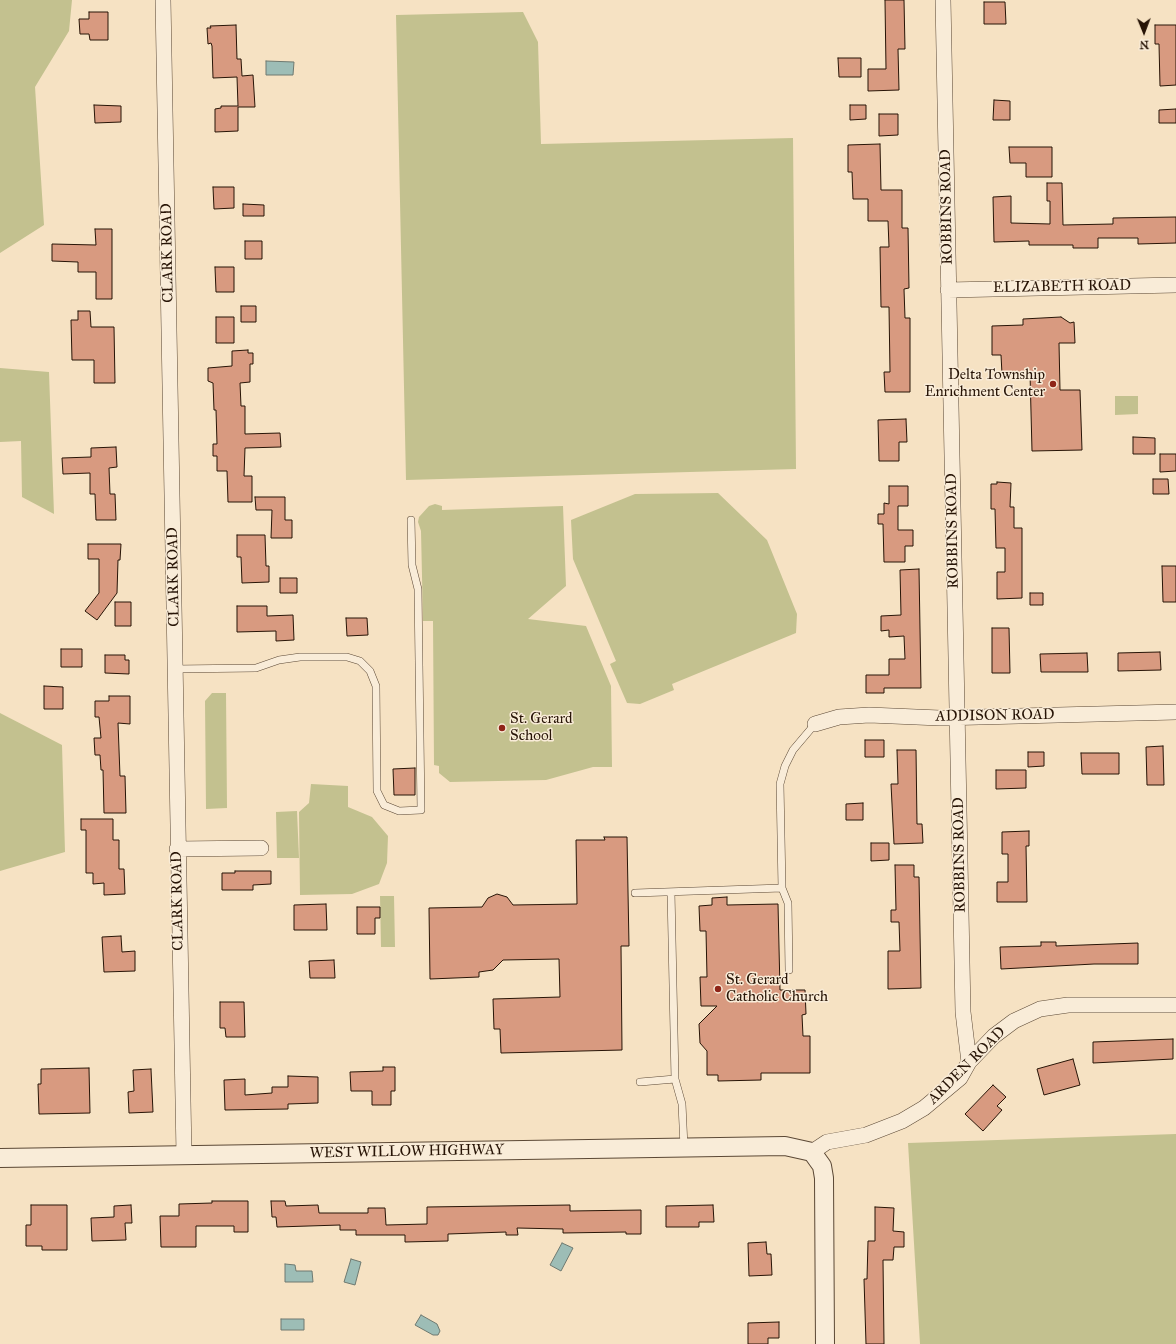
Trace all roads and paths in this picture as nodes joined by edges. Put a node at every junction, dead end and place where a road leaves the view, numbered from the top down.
1 (163, 0) edge
2 (943, 0) edge
3 (1176, 285) edge
4 (948, 290) junction
5 (411, 520) dead end
6 (174, 669) junction
7 (1176, 712) edge
8 (957, 717) junction
9 (815, 724) joint
10 (261, 848) dead end
11 (177, 849) junction
12 (782, 888) junction
13 (671, 892) junction
14 (635, 893) dead end
15 (789, 970) dead end
16 (1176, 1005) edge
17 (969, 1062) junction
18 (676, 1079) junction
19 (640, 1082) dead end
20 (684, 1148) junction
21 (812, 1152) junction
22 (184, 1154) junction
23 (0, 1158) edge
24 (825, 1344) edge

1 - 6 street, CLARK ROAD
2 - 4 street, ROBBINS ROAD
3 - 4 street, ELIZABETH ROAD
4 - 8 street, ROBBINS ROAD
5 - 6 lane
6 - 11 street, CLARK ROAD
7 - 8 street, ADDISON ROAD
8 - 9 street, ADDISON ROAD
8 - 17 street, ROBBINS ROAD
9 - 12 lane
10 - 11 street
11 - 22 street, CLARK ROAD
12 - 13 lane
12 - 15 lane
13 - 14 lane
13 - 18 lane
16 - 17 street, ARDEN ROAD
17 - 21 street, ARDEN ROAD
18 - 19 lane
18 - 20 lane
20 - 21 street, WEST WILLOW HIGHWAY
20 - 22 street, WEST WILLOW HIGHWAY
21 - 24 street
22 - 23 street, WEST WILLOW HIGHWAY

